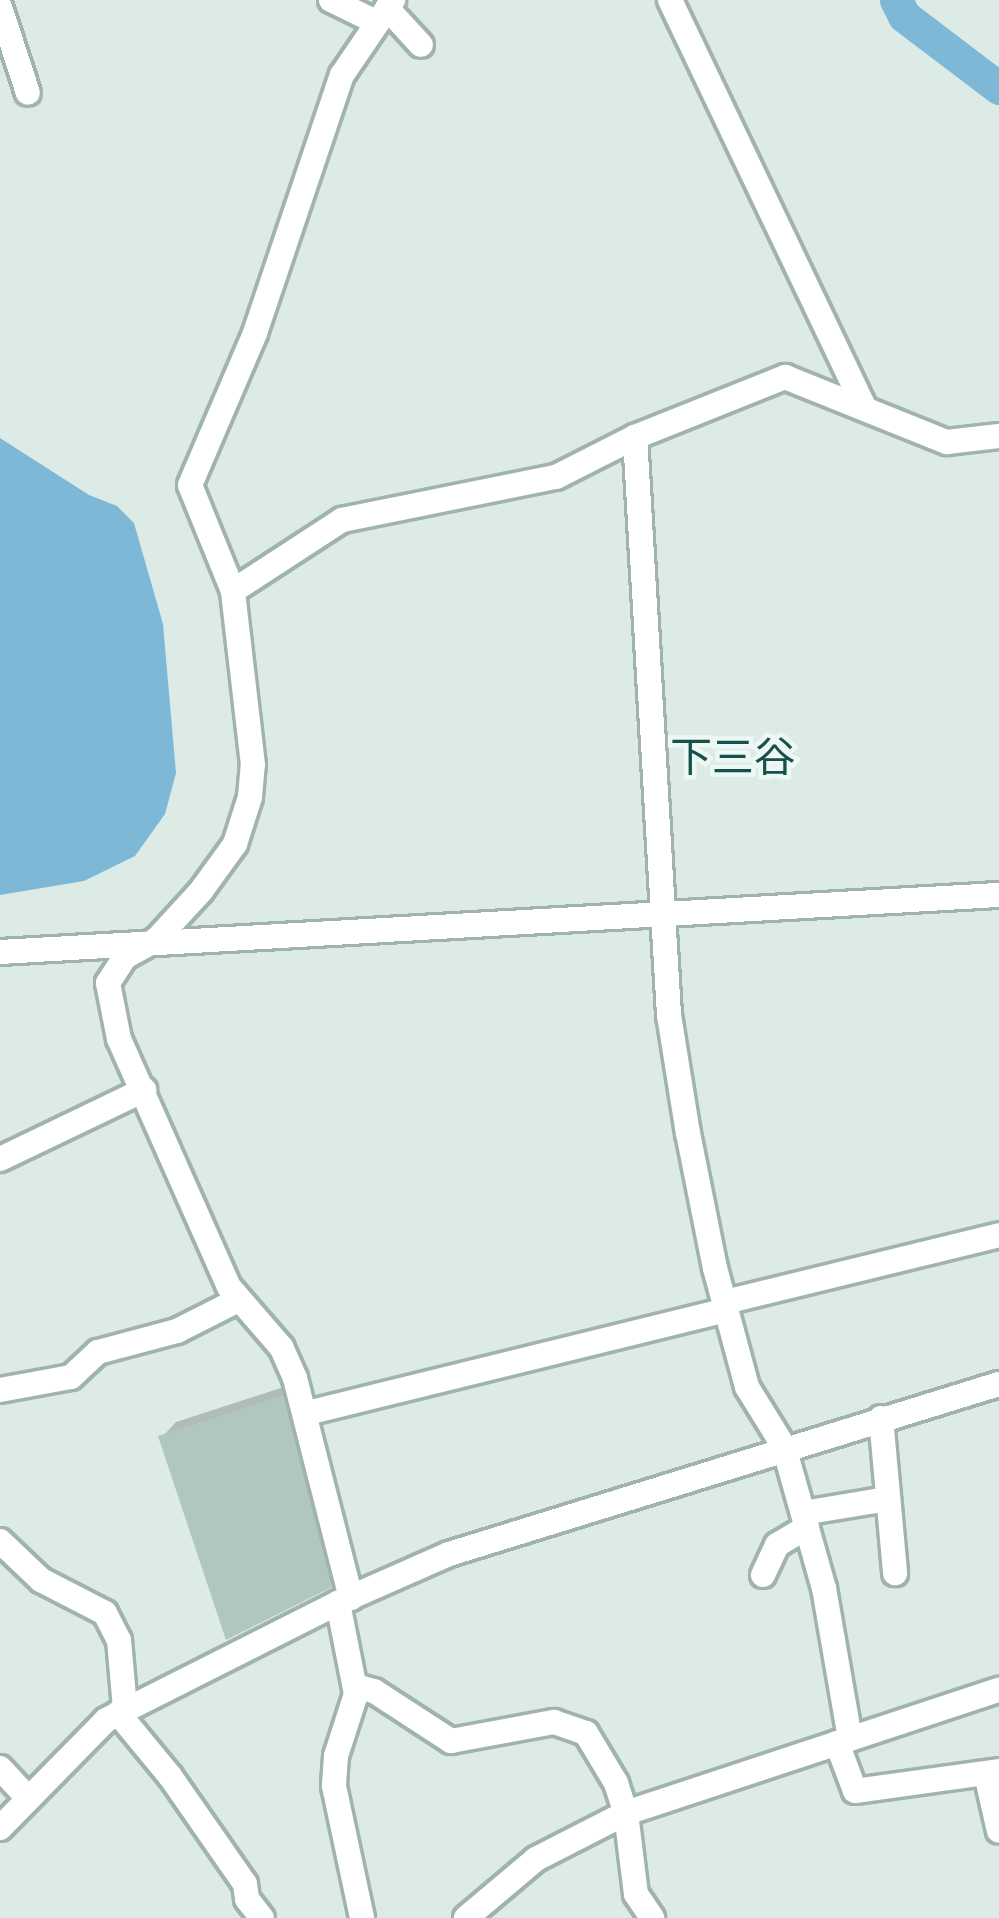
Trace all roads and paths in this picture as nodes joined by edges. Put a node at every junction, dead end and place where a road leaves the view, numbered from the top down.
1 (331, 0) edge
2 (670, 0) edge
3 (0, 7) edge
4 (385, 10) edge
5 (421, 46) dead end
6 (28, 93) dead end
7 (866, 410) junction
8 (999, 436) edge
9 (635, 437) junction
10 (233, 591) junction
11 (999, 895) edge
12 (662, 915) junction
13 (156, 940) junction
14 (0, 952) edge
15 (144, 1090) junction
16 (0, 1160) edge
17 (999, 1235) edge
18 (238, 1300) junction
19 (726, 1306) junction
20 (999, 1384) edge
21 (0, 1390) edge
22 (307, 1412) junction
23 (880, 1418) junction
24 (784, 1447) junction
25 (888, 1499) junction
26 (805, 1520) junction
27 (0, 1541) edge
28 (895, 1573) dead end
29 (763, 1575) dead end
30 (345, 1600) junction
31 (356, 1686) junction
32 (999, 1690) edge
33 (121, 1711) junction
34 (843, 1741) junction
35 (0, 1768) edge
36 (992, 1773) edge
37 (28, 1798) junction
38 (626, 1813) junction
39 (0, 1828) edge
40 (999, 1831) edge
41 (262, 1918) edge
42 (362, 1918) edge
43 (466, 1918) edge
44 (652, 1918) edge

1 - 4 street
2 - 7 street
3 - 6 street
4 - 5 street
4 - 10 street
7 - 8 street
7 - 9 street
9 - 10 street
9 - 12 street
10 - 13 street
11 - 12 street
12 - 13 street
12 - 19 street
13 - 14 street
13 - 15 street
15 - 16 street
15 - 18 street
17 - 19 street
18 - 21 street
18 - 22 street
19 - 22 street
19 - 24 street
20 - 23 street
22 - 30 street
23 - 24 street
23 - 25 street
24 - 26 street
24 - 30 street
25 - 26 street
25 - 28 street
26 - 29 street
26 - 34 street
27 - 33 street
30 - 31 street
30 - 33 street
31 - 38 street
31 - 42 street
32 - 34 street
33 - 37 street
33 - 41 street
34 - 36 street
34 - 38 street
35 - 37 street
36 - 40 street
37 - 39 street
38 - 43 street
38 - 44 street

